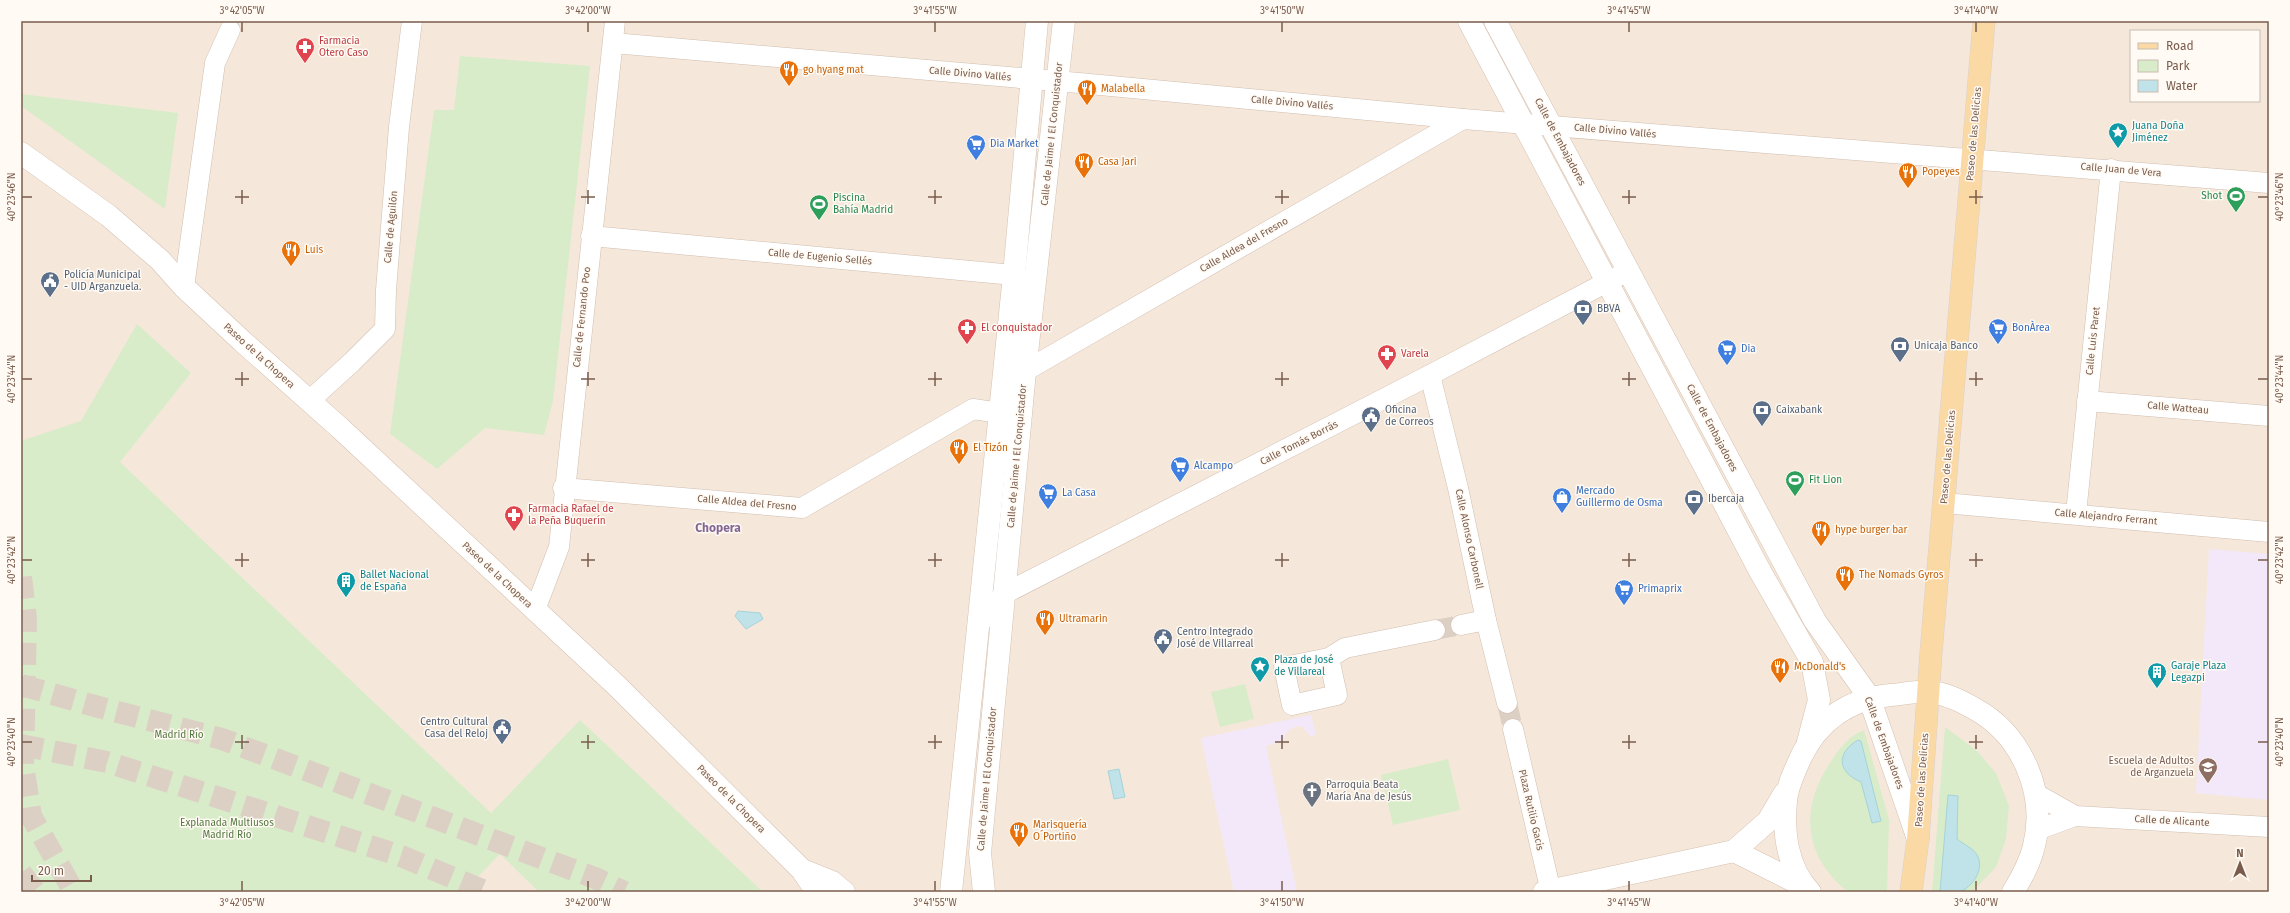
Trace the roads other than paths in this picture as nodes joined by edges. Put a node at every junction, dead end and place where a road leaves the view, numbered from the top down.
1 (412, 21) edge
2 (615, 21) edge
3 (1037, 21) edge
4 (1064, 21) edge
5 (1469, 21) edge
6 (1495, 21) edge
7 (1984, 21) edge
8 (230, 30) dead end
9 (613, 43) junction
10 (1031, 79) junction
11 (1058, 81) junction
12 (1463, 119) junction
13 (1523, 124) junction
14 (1551, 126) junction
15 (21, 153) edge
16 (1972, 159) junction
17 (21, 168) edge
18 (2111, 169) junction
19 (2269, 183) edge
20 (592, 236) junction
21 (1628, 271) junction
22 (1014, 275) junction
23 (1606, 281) junction
24 (180, 283) junction
25 (1033, 304) junction
26 (1025, 371) junction
27 (1430, 375) junction
28 (309, 401) junction
29 (2087, 401) junction
30 (1000, 413) junction
31 (2269, 416) edge
32 (564, 488) junction
33 (1944, 503) junction
34 (2076, 514) junction
35 (2269, 532) edge
36 (1004, 594) junction
37 (535, 610) junction
38 (1486, 620) junction
39 (979, 624) junction
40 (1461, 625) tunnel mouth
41 (1435, 630) tunnel mouth
42 (1337, 653) dead end
43 (1928, 691) junction
44 (1869, 697) junction
45 (1507, 703) tunnel mouth
46 (1513, 729) tunnel mouth
47 (1808, 742) junction
48 (1786, 789) junction
49 (2036, 794) junction
50 (2074, 816) junction
51 (2269, 827) edge
52 (2037, 830) junction
53 (1918, 839) junction
54 (1734, 851) junction
55 (802, 870) junction
56 (1807, 889) edge
57 (1549, 891) edge
58 (817, 892) edge
59 (844, 892) edge
60 (951, 892) edge
61 (984, 892) edge
62 (1912, 892) edge
63 (2013, 892) edge

1 - 28 street, Calle de Aguilón
2 - 9 street, Calle de Fernando Poo
3 - 10 street, Calle de Jaime I El Conquistador
4 - 11 street, Calle de Jaime I El Conquistador
5 - 13 street
6 - 14 street, Calle de Embajadores
7 - 16 main road, Paseo de las Delicias
8 - 24 street
9 - 10 street, Calle Divino Vallés
9 - 20 street, Calle de Fernando Poo
10 - 11 street, Calle Divino Vallés
10 - 22 street, Calle de Jaime I El Conquistador
11 - 12 street, Calle Divino Vallés
11 - 25 street, Calle de Jaime I El Conquistador
12 - 13 street, Calle Divino Vallés
12 - 26 street, Calle Aldea del Fresno
13 - 14 street, Calle Divino Vallés
13 - 23 street
14 - 16 street, Calle Divino Vallés
14 - 21 street, Calle de Embajadores
15 - 24 street, Paseo de la Chopera
16 - 18 street, Calle Juan de Vera
16 - 33 main road, Paseo de las Delicias
17 - 24 street, Paseo de la Chopera
18 - 19 street, Calle Juan de Vera
18 - 29 street, Calle Luis Paret
20 - 22 street, Calle de Eugenio Sellés
20 - 32 street, Calle de Fernando Poo
21 - 23 street, Calle Tomás Borrás
21 - 44 street, Calle de Embajadores
22 - 25 street
22 - 30 street, Calle de Jaime I El Conquistador
23 - 27 street, Calle Tomás Borrás
23 - 47 street
24 - 28 street, Paseo de la Chopera
25 - 26 street, Calle de Jaime I El Conquistador
26 - 36 street, Calle de Jaime I El Conquistador
27 - 36 street, Calle Tomás Borrás
27 - 38 street, Calle Alonso Carbonell
28 - 37 street, Paseo de la Chopera
29 - 31 street, Calle Watteau
29 - 34 street, Calle Luis Paret
30 - 32 street, Calle Aldea del Fresno
30 - 39 street, Calle de Jaime I El Conquistador
32 - 37 street, Calle de Fernando Poo
33 - 34 street, Calle Alejandro Ferrant
33 - 43 main road, Paseo de las Delicias
34 - 35 street, Calle Alejandro Ferrant
36 - 39 street, Calle Tomás Borrás
36 - 61 street, Calle de Jaime I El Conquistador
37 - 55 street, Paseo de la Chopera
38 - 40 street
38 - 45 street, Calle Alonso Carbonell
39 - 60 street, Calle de Jaime I El Conquistador
41 - 42 street
43 - 44 street
43 - 49 street
43 - 53 main road, Paseo de las Delicias
44 - 47 street
44 - 53 street, Calle de Embajadores
46 - 57 street, Plaza Rutilio Gacis
47 - 48 street
48 - 54 street
48 - 56 street
49 - 50 street, Calle de Alicante
49 - 52 street
50 - 51 street, Calle de Alicante
50 - 52 street, Calle de Alicante
52 - 63 street
53 - 62 main road, Paseo de las Delicias
54 - 56 street
54 - 57 street
55 - 58 street, Paseo de la Chopera
55 - 59 street, Paseo de la Chopera

